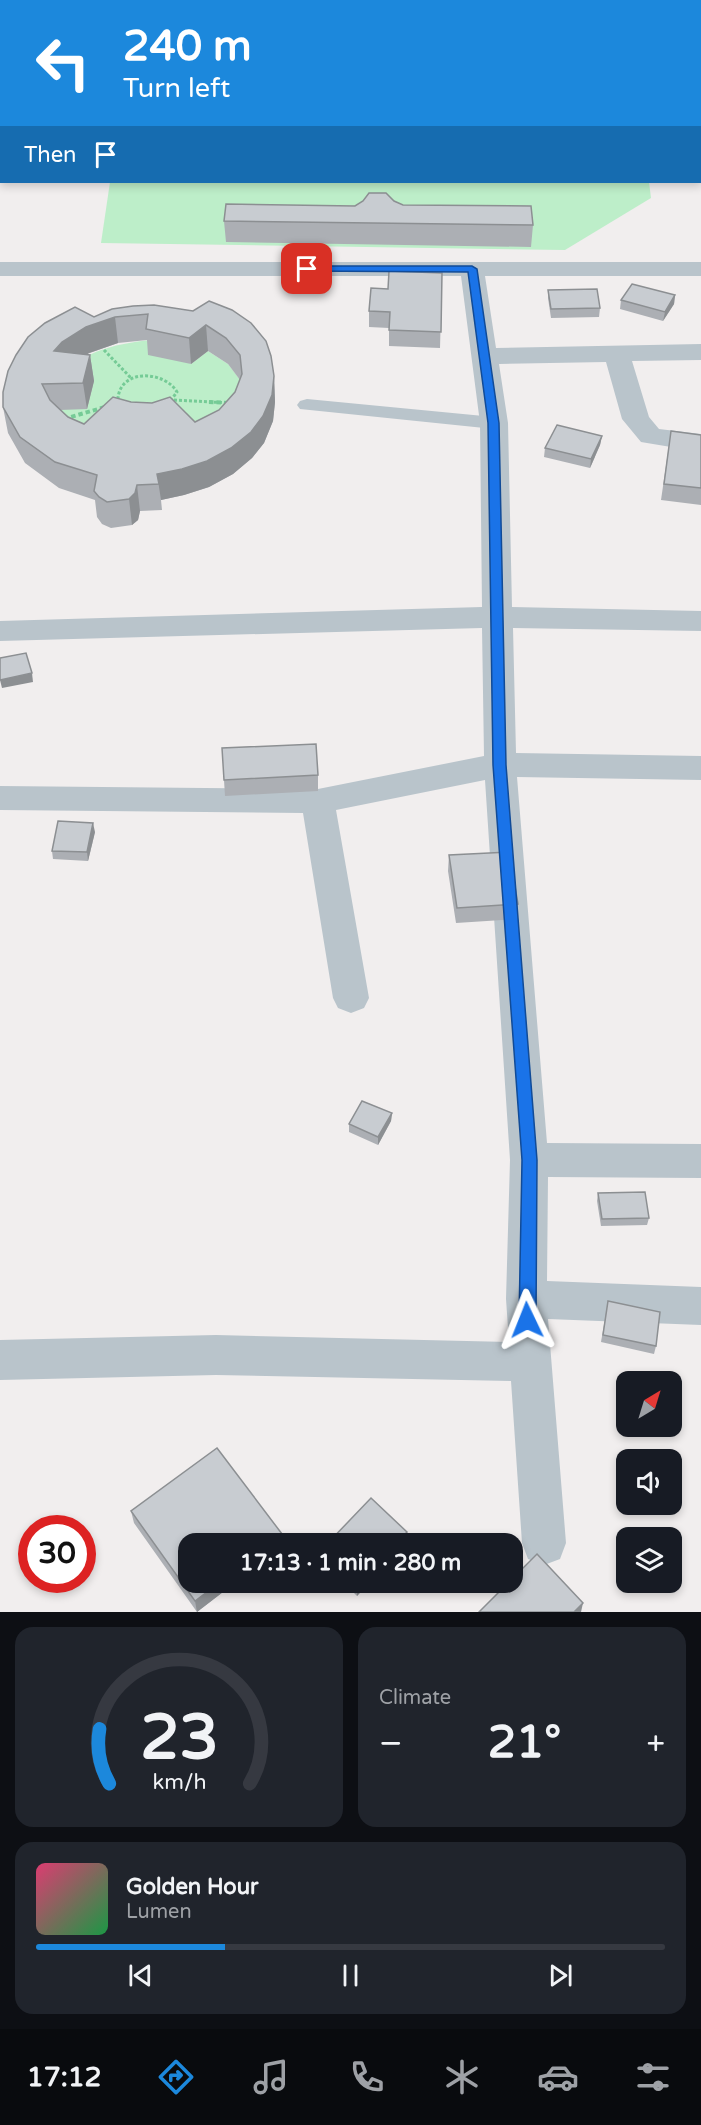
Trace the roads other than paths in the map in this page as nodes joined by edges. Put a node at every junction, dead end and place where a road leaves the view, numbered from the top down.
1 (0, 269) edge
2 (472, 269) junction
3 (701, 269) edge
4 (701, 352) edge
5 (617, 353) junction
6 (483, 356) junction
7 (307, 405) dead end
8 (494, 423) junction
9 (701, 442) edge
10 (498, 617) junction
11 (701, 621) edge
12 (0, 631) edge
13 (500, 765) junction
14 (701, 768) edge
15 (0, 798) edge
16 (318, 801) junction
17 (351, 998) dead end
18 (530, 1160) junction
19 (701, 1161) edge
20 (526, 1299) junction
21 (701, 1306) edge
22 (0, 1360) edge
23 (530, 1362) junction
24 (544, 1543) dead end

1 - 2 street
2 - 3 street
2 - 6 street
4 - 5 street
5 - 6 street
5 - 9 street
6 - 8 street
7 - 8 lane
8 - 10 street
10 - 11 street
10 - 12 street
10 - 13 street
13 - 14 street
13 - 16 street
13 - 18 street
15 - 16 street
16 - 17 street
18 - 19 street
18 - 20 street
20 - 21 street
20 - 23 street
22 - 23 street
23 - 24 street

